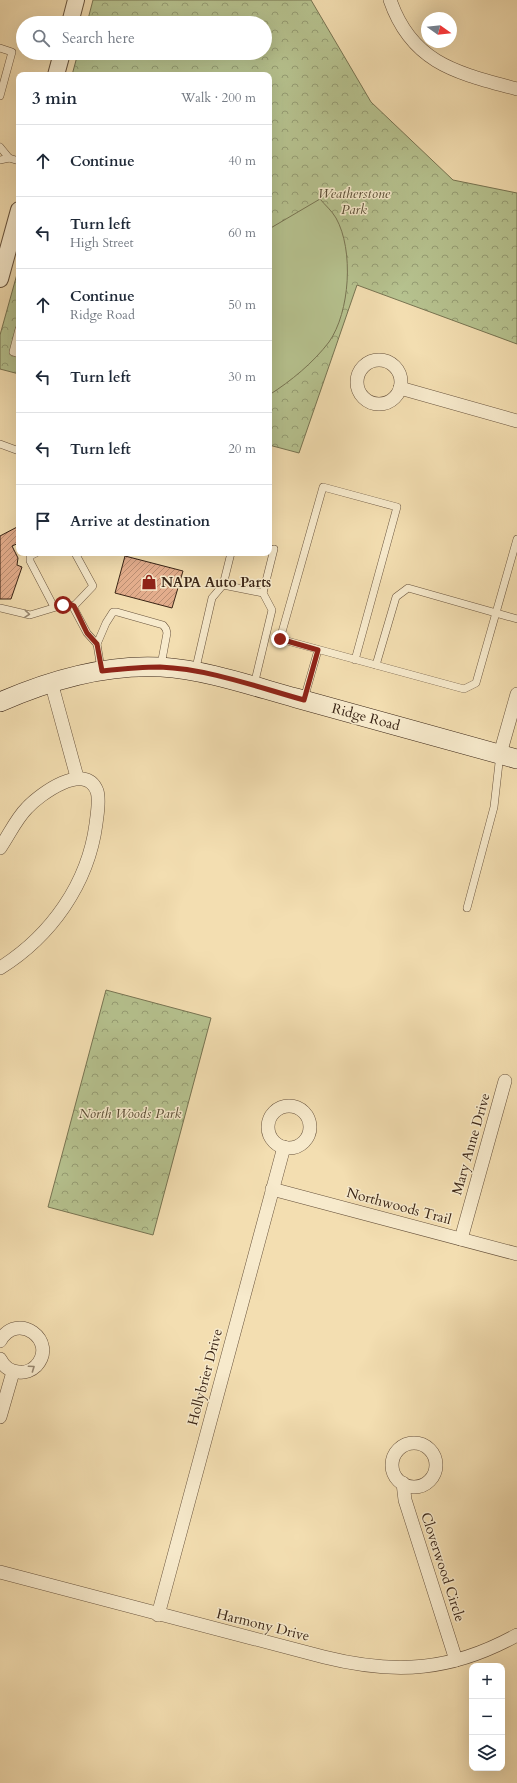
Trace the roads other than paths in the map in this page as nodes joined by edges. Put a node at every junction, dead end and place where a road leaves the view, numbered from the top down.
1 (76, 0) edge
2 (390, 0) edge
3 (72, 16) edge
4 (0, 48) edge
5 (60, 60) edge
6 (57, 72) edge
7 (517, 89) edge
8 (0, 96) edge
9 (0, 147) edge
10 (9, 158) junction
11 (0, 160) edge
12 (16, 160) edge
13 (16, 221) edge
14 (0, 279) edge
15 (16, 340) edge
16 (16, 353) edge
17 (400, 388) dead end
18 (517, 421) edge
19 (0, 444) edge
20 (16, 450) edge
21 (517, 539) edge
22 (274, 549) dead end
23 (30, 556) edge
24 (77, 556) edge
25 (230, 556) edge
26 (223, 585) junction
27 (263, 593) junction
28 (74, 606) junction
29 (54, 607) junction
30 (0, 608) edge
31 (496, 613) junction
32 (517, 619) edge
33 (97, 644) junction
34 (318, 650) junction
35 (355, 660) junction
36 (376, 665) junction
37 (160, 667) junction
38 (102, 671) junction
39 (195, 672) junction
40 (51, 682) junction
41 (253, 686) junction
42 (517, 694) edge
43 (304, 700) junction
44 (0, 702) edge
45 (508, 756) edge
46 (77, 777) junction
47 (0, 848) edge
48 (467, 908) dead end
49 (0, 968) edge
50 (505, 1081) dead end
51 (284, 1147) dead end
52 (272, 1189) junction
53 (461, 1239) junction
54 (517, 1254) edge
55 (0, 1341) edge
56 (0, 1359) edge
57 (13, 1372) junction
58 (0, 1418) edge
59 (403, 1483) dead end
60 (0, 1572) edge
61 (158, 1615) junction
62 (517, 1635) edge
63 (456, 1660) junction

1 - 3 street
2 - 7 street
4 - 8 lane
5 - 6 street
9 - 10 lane
10 - 11 lane
10 - 12 lane
13 - 14 street
15 - 16 lane
17 - 18 street
19 - 20 lane
21 - 31 lane
22 - 27 lane
23 - 29 lane
24 - 28 lane
25 - 26 lane
26 - 27 lane
26 - 39 lane
27 - 41 lane
28 - 29 lane
28 - 33 lane
30 -> 29 lane
31 - 32 lane
31 - 36 lane
31 - 36 lane
33 - 37 lane
33 - 38 lane
34 - 35 lane
34 - 35 lane
34 - 43 lane
35 - 36 lane
37 - 38 main road, Ridge Road
37 - 39 main road, Ridge Road
38 - 40 main road, Ridge Road
39 - 41 main road, Ridge Road
40 - 44 main road, Ridge Road
40 - 46 street
41 - 43 main road, Ridge Road
42 - 45 street
43 - 45 main road, Ridge Road
45 - 48 lane
46 - 47 street
46 - 49 street
50 - 53 street, Mary Anne Drive
51 - 52 street, Hollybrier Drive
52 - 53 street, Northwoods Trail
52 - 61 street, Hollybrier Drive
53 - 54 street, Northwoods Trail
57 -> 55 street
56 - 57 street
57 - 58 street
59 - 63 street, Cloverwood Circle
60 - 61 street, Harmony Drive
61 - 63 street, Harmony Drive
62 - 63 street, Harmony Drive

